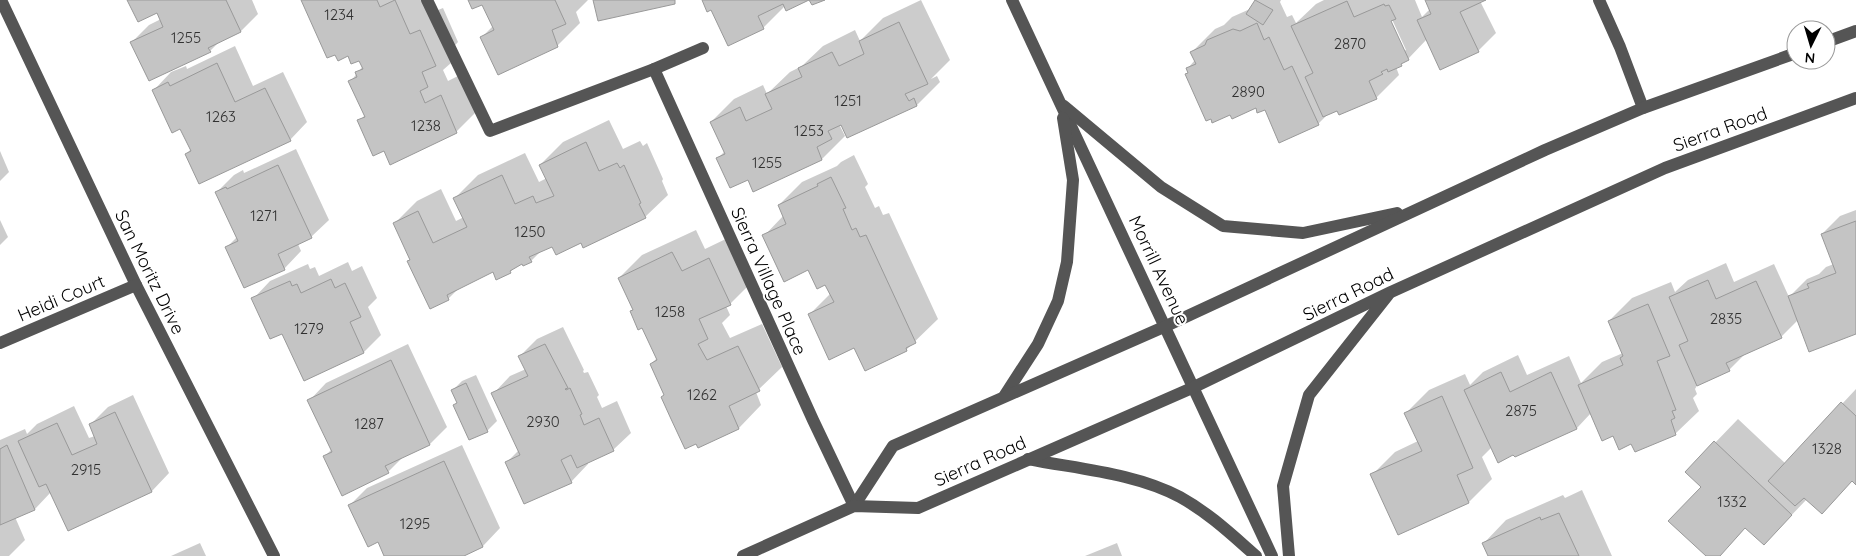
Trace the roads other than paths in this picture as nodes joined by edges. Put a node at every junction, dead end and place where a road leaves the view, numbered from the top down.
1 (1, 0) edge
2 (427, 0) edge
3 (1012, 0) edge
4 (1599, 0) edge
5 (1856, 31) edge
6 (1836, 38) edge
7 (703, 48) dead end
8 (1786, 57) edge
9 (654, 69) junction
10 (1856, 98) edge
11 (1060, 103) junction
12 (1643, 108) junction
13 (1418, 209) junction
14 (136, 285) junction
15 (1391, 292) junction
16 (1166, 326) junction
17 (0, 344) edge
18 (1192, 388) junction
19 (1005, 395) junction
20 (1028, 459) junction
21 (854, 506) junction
22 (274, 556) edge
23 (743, 556) edge
24 (1256, 556) edge
25 (1272, 556) edge
26 (1289, 556) edge

1 - 14 street, San Moritz Drive
2 - 9 street
3 - 11 street, Morrill Avenue
4 - 12 street
5 - 6 street
7 - 9 street
8 - 12 street
9 - 21 street, Sierra Village Place
10 - 15 street, Sierra Road
11 - 13 street
11 - 16 street, Morrill Avenue
11 - 19 street
12 - 13 street
13 - 16 street
14 - 17 street, Heidi Court
14 - 22 street, San Moritz Drive
15 - 18 street, Sierra Road
15 - 26 street
16 - 18 street, Morrill Avenue
16 - 19 street
18 - 20 street, Sierra Road
18 - 25 street, Morrill Avenue
19 - 21 street
20 - 21 street, Sierra Road
20 - 24 street
21 - 23 street, Sierra Road

